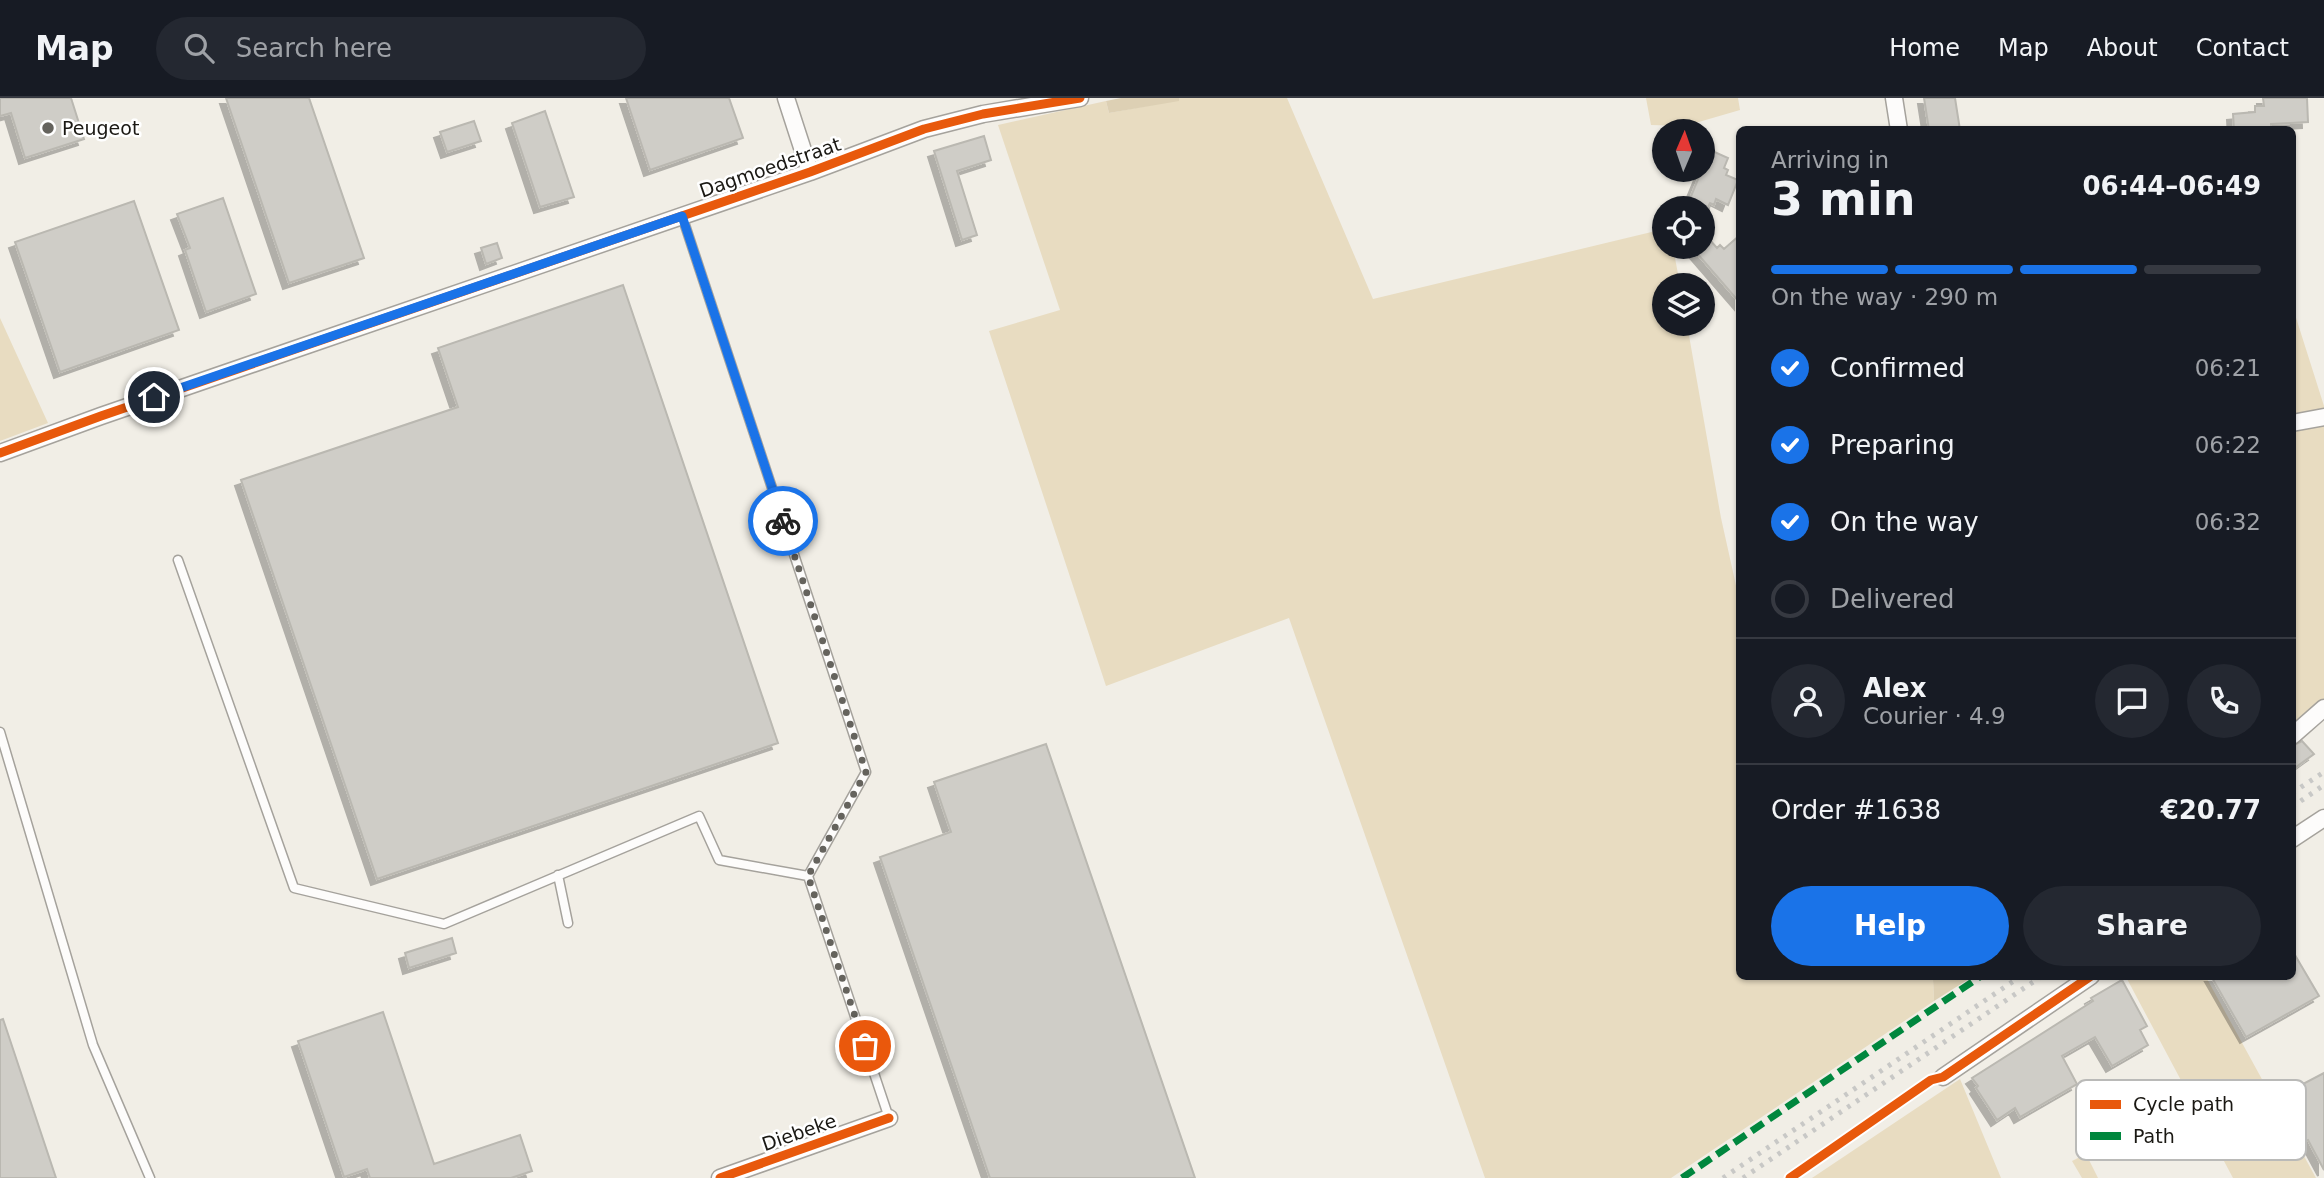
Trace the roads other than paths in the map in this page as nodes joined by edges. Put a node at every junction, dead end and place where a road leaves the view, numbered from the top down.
1 (786, 98) edge
2 (1080, 98) edge
3 (1894, 98) edge
4 (1898, 126) edge
5 (810, 173) junction
6 (682, 216) junction
7 (2324, 417) edge
8 (2296, 422) edge
9 (0, 453) edge
10 (178, 560) dead end
11 (2324, 708) edge
12 (0, 732) edge
13 (2296, 732) edge
14 (2324, 818) edge
15 (2296, 836) edge
16 (558, 875) junction
17 (808, 876) junction
18 (568, 923) dead end
19 (2085, 980) edge
20 (1943, 1077) dead end
21 (889, 1118) joint
22 (150, 1178) edge
23 (720, 1178) edge

1 - 5 street
2 - 5 street, Dagmoedstraat
3 - 4 street
5 - 6 street, Dagmoedstraat
6 - 9 street, Dagmoedstraat
6 - 17 lane
7 - 8 street
10 - 16 lane
11 - 13 street
12 - 22 lane
14 - 15 street
16 - 17 lane
16 - 18 lane
17 - 21 lane
19 - 20 street
21 - 23 street, Diebeke

